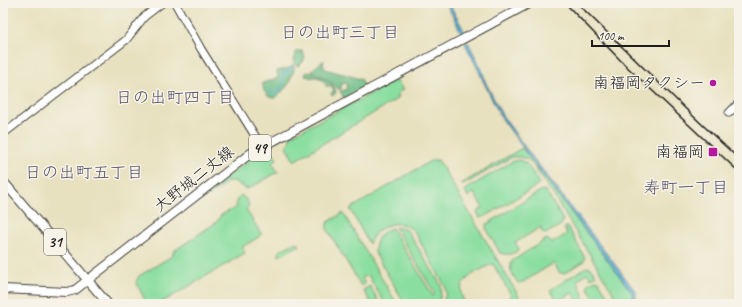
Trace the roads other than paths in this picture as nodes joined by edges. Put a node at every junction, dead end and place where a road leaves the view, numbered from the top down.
1 (162, 3) edge
2 (175, 3) edge
3 (530, 3) edge
4 (739, 103) edge
5 (729, 113) dead end
6 (3, 134) edge
7 (262, 146) junction
8 (3, 180) edge
9 (87, 280) junction
10 (3, 289) edge
11 (108, 304) edge

1 - 6 street
2 - 7 street
3 - 7 main road, 大野城二丈線 / 49
4 - 5 street
7 - 9 main road, 大野城二丈線 / 49
8 - 9 main road, 31
9 - 10 main road, 大野城二丈線 / 49
9 - 11 main road, 31

